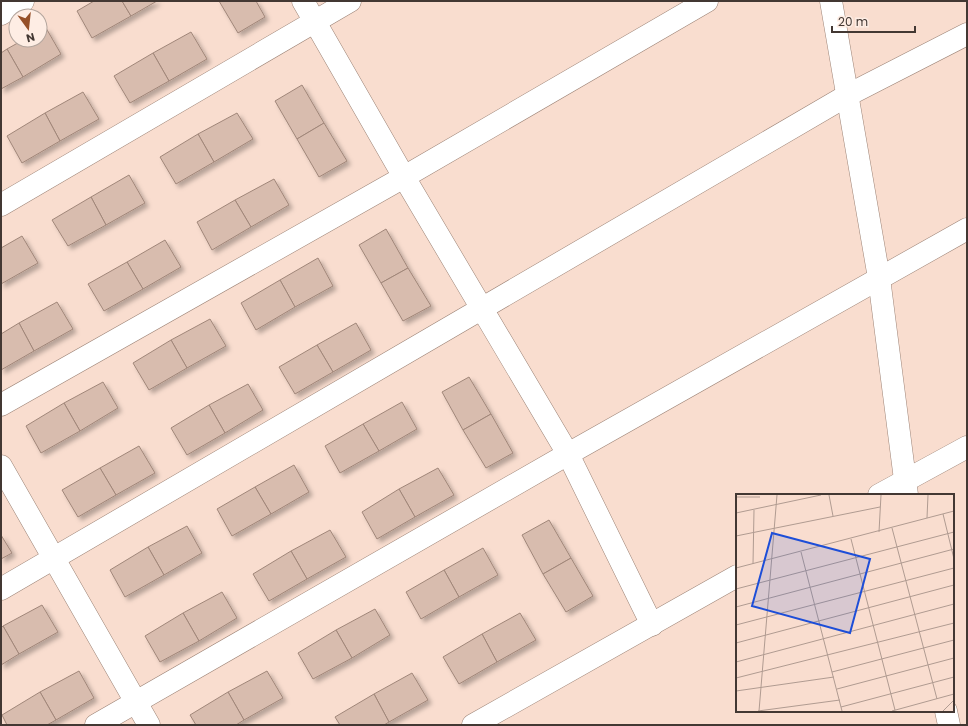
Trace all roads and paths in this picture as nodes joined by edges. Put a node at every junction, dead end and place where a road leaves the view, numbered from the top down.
1 (23, 1) edge
2 (303, 1) edge
3 (350, 1) edge
4 (707, 1) edge
5 (831, 1) edge
6 (1, 14) edge
7 (314, 21) junction
8 (967, 34) edge
9 (848, 95) junction
10 (404, 177) junction
11 (1, 205) edge
12 (967, 229) edge
13 (879, 278) junction
14 (483, 310) junction
15 (1, 405) edge
16 (967, 446) edge
17 (568, 454) junction
18 (1, 466) edge
19 (906, 488) edge
20 (883, 494) edge
21 (53, 558) junction
22 (736, 577) edge
23 (1, 589) edge
24 (652, 625) junction
25 (136, 702) junction
26 (946, 712) edge
27 (96, 725) edge
28 (149, 725) edge
29 (473, 725) edge
30 (949, 725) edge

1 - 6 street
2 - 7 street
3 - 7 street
4 - 10 street
5 - 9 street
7 - 10 street
7 - 11 street
8 - 9 street
9 - 13 street
9 - 14 street
10 - 14 street
10 - 15 street
12 - 13 street
13 - 17 street
13 - 19 street
14 - 17 street
14 - 21 street
16 - 19 street
17 - 24 street
17 - 25 street
18 - 21 street
19 - 20 street
21 - 23 street
21 - 25 street
22 - 24 street
24 - 29 street
25 - 27 street
25 - 28 street
26 - 30 street

